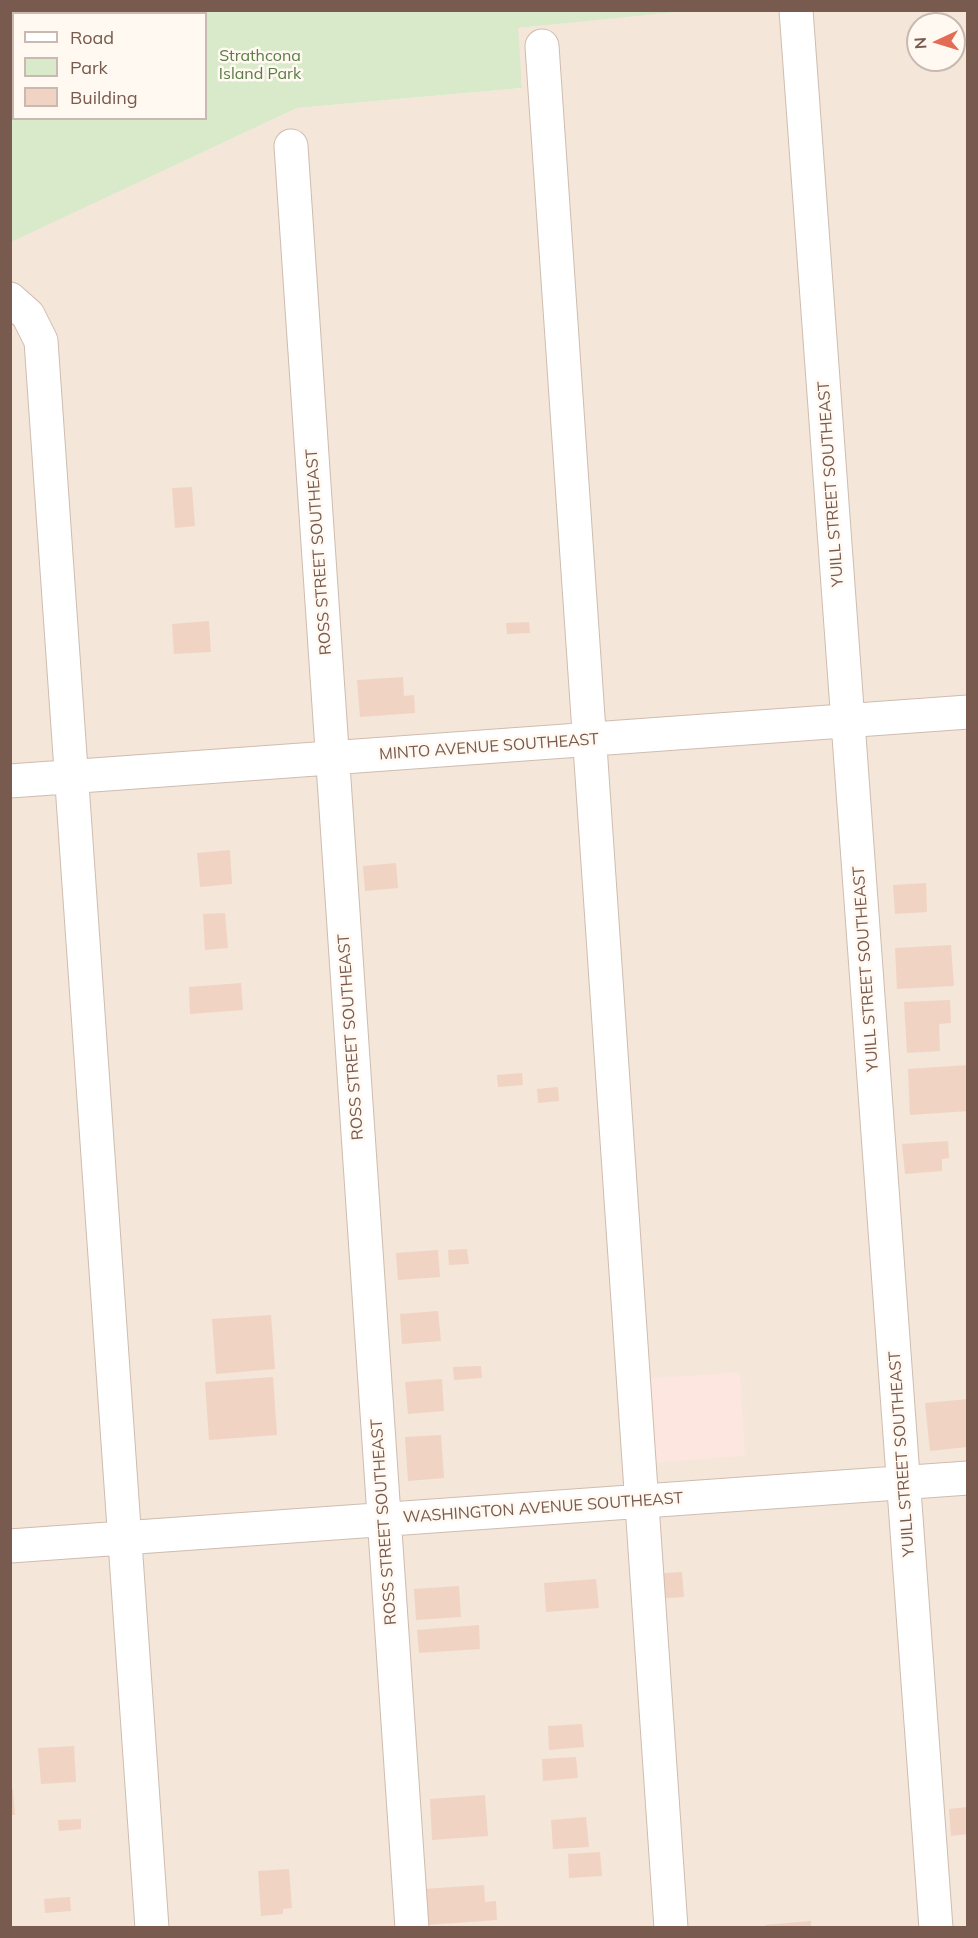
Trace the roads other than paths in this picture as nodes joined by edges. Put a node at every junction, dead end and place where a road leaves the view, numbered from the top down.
1 (796, 10) edge
2 (542, 46) dead end
3 (291, 146) dead end
4 (10, 299) edge
5 (968, 712) edge
6 (848, 721) junction
7 (590, 740) junction
8 (333, 758) junction
9 (71, 777) junction
10 (10, 781) edge
11 (968, 1478) edge
12 (904, 1483) junction
13 (642, 1501) junction
14 (384, 1520) junction
15 (124, 1538) junction
16 (10, 1546) edge
17 (152, 1928) edge
18 (412, 1928) edge
19 (671, 1928) edge
20 (936, 1928) edge

1 - 6 street, YUILL STREET SOUTHEAST
2 - 7 street
3 - 8 street, ROSS STREET SOUTHEAST
4 - 9 street
5 - 6 street, MINTO AVENUE SOUTHEAST
6 - 7 street, MINTO AVENUE SOUTHEAST
6 - 12 street, YUILL STREET SOUTHEAST
7 - 8 street, MINTO AVENUE SOUTHEAST
7 - 13 street
8 - 9 street, MINTO AVENUE SOUTHEAST
8 - 14 street, ROSS STREET SOUTHEAST
9 - 10 street, MINTO AVENUE SOUTHEAST
9 - 15 street
11 - 12 street, WASHINGTON AVENUE SOUTHEAST
12 - 13 street, WASHINGTON AVENUE SOUTHEAST
12 - 20 street, YUILL STREET SOUTHEAST
13 - 14 street, WASHINGTON AVENUE SOUTHEAST
13 - 19 street
14 - 15 street, WASHINGTON AVENUE SOUTHEAST
14 - 18 street, ROSS STREET SOUTHEAST
15 - 16 street, WASHINGTON AVENUE SOUTHEAST
15 - 17 street

